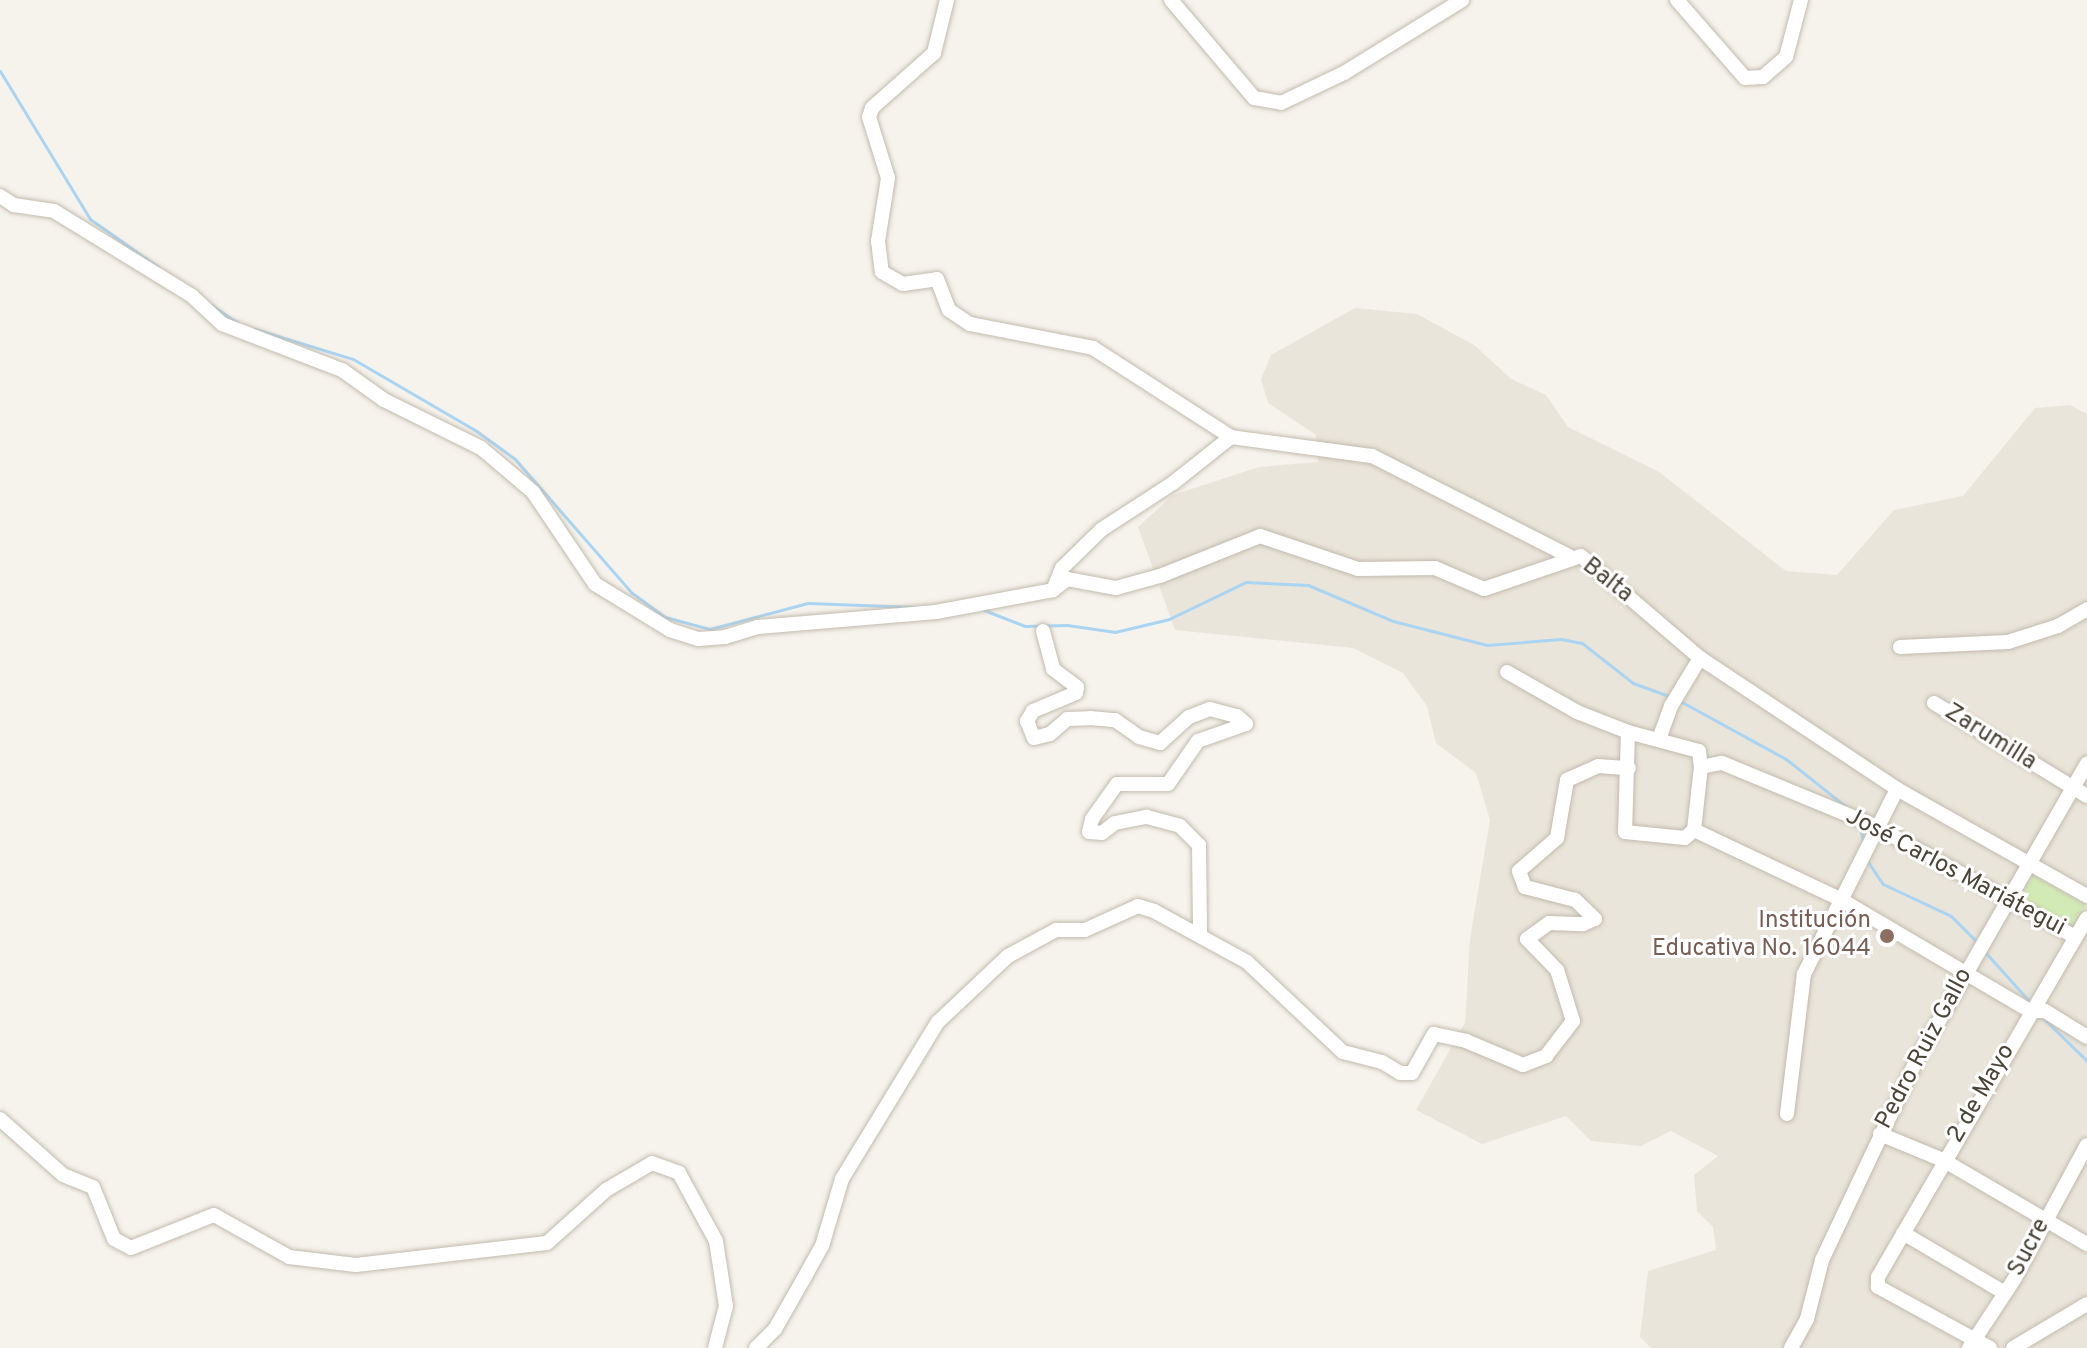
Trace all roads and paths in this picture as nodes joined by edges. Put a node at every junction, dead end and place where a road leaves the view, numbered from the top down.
1 (947, 0) edge
2 (1171, 0) edge
3 (1462, 0) edge
4 (1677, 0) edge
5 (1801, 0) edge
6 (1, 198) edge
7 (1231, 437) junction
8 (1569, 556) junction
9 (1053, 590) junction
10 (2087, 609) edge
11 (1043, 631) dead end
12 (1900, 647) dead end
13 (1700, 658) junction
14 (1507, 672) dead end
15 (1934, 703) dead end
16 (1628, 732) junction
17 (1659, 739) junction
18 (2087, 763) edge
19 (1701, 767) junction
20 (1629, 768) junction
21 (2073, 787) junction
22 (1897, 789) junction
23 (2087, 796) edge
24 (1875, 826) junction
25 (1694, 830) junction
26 (2028, 858) junction
27 (2087, 896) edge
28 (2005, 897) junction
29 (1840, 899) junction
30 (2087, 918) edge
31 (1200, 933) junction
32 (2075, 937) junction
33 (1967, 970) junction
34 (2033, 1010) junction
35 (2087, 1037) edge
36 (1787, 1114) dead end
37 (0, 1119) edge
38 (1880, 1134) junction
39 (2087, 1145) edge
40 (1943, 1160) junction
41 (2044, 1221) junction
42 (1903, 1233) junction
43 (2087, 1244) edge
44 (2005, 1293) junction
45 (2087, 1304) edge
46 (1971, 1343) edge
47 (715, 1348) edge
48 (756, 1348) edge
49 (1791, 1348) edge
50 (1990, 1348) edge
51 (2013, 1348) edge

1 - 7 street
2 - 3 street
4 - 5 street
6 - 9 street
7 - 8 street
7 - 9 street
8 - 9 street, Balta
8 - 13 street, Balta
10 - 12 street
11 - 31 street
13 - 17 street
13 - 22 street, Balta
14 - 16 street
15 - 21 street, Zarumilla
16 - 17 street
16 - 20 street
17 - 19 street
18 - 21 street, Pedro Ruiz Gallo
19 - 24 street, José Carlos Mariátegui
19 - 25 street
20 - 25 street
20 - 31 street
21 - 23 street, Zarumilla
21 - 26 street, Pedro Ruiz Gallo
22 - 24 street
22 - 26 street, Balta
24 - 28 street, José Carlos Mariátegui
24 - 29 street
25 - 29 street
26 - 27 street, Balta
26 - 28 street, Pedro Ruiz Gallo
28 - 32 street, José Carlos Mariátegui
28 - 33 street, Pedro Ruiz Gallo
29 - 33 street
29 - 36 street
30 - 32 street, 2 de Mayo
31 - 48 street
32 - 34 street, 2 de Mayo
33 - 34 street
33 - 38 street, Pedro Ruiz Gallo
34 - 35 street
34 - 40 street, 2 de Mayo
37 - 47 street
38 - 40 street
38 - 49 street, Pedro Ruiz Gallo
39 - 41 street, Sucre
40 - 41 street
40 - 42 street, 2 de Mayo
41 - 43 street
41 - 44 street, Sucre
42 - 44 street
42 - 46 street, 2 de Mayo
44 - 46 street, Sucre
45 - 51 street
46 - 50 street

